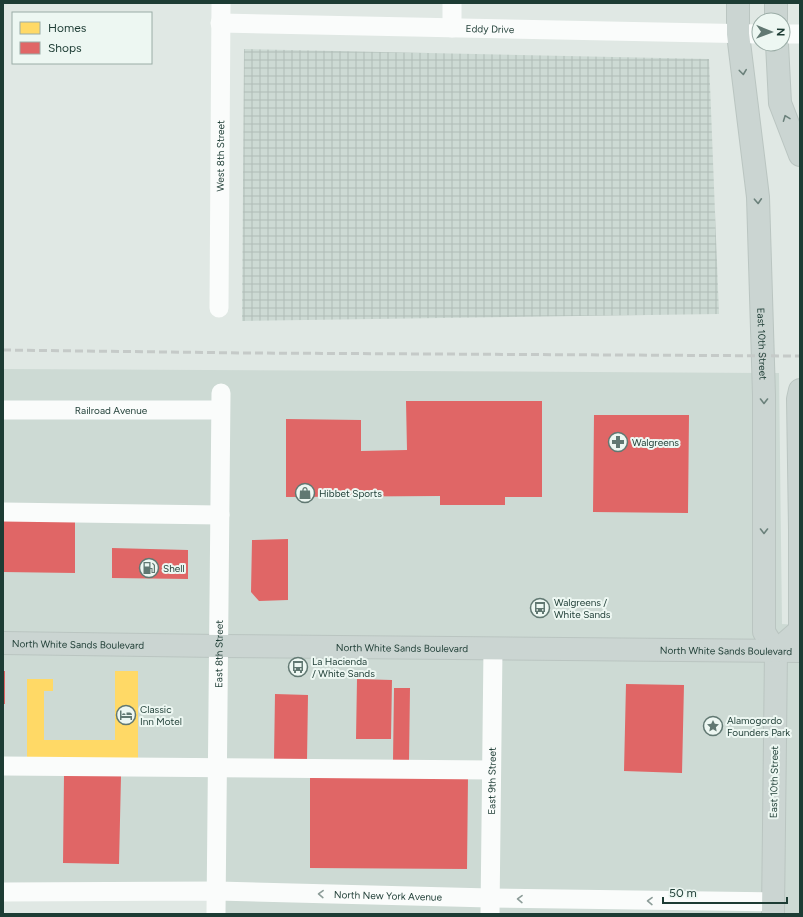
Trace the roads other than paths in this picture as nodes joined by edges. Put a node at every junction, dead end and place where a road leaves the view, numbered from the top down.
1 (221, 3) edge
2 (452, 3) edge
3 (738, 3) edge
4 (220, 23) junction
5 (452, 28) junction
6 (749, 34) edge
7 (777, 52) edge
8 (800, 155) edge
9 (219, 308) dead end
10 (800, 390) edge
11 (220, 401) joint
12 (3, 410) edge
13 (3, 512) edge
14 (220, 515) junction
15 (800, 535) edge
16 (3, 643) edge
17 (219, 646) junction
18 (493, 648) junction
19 (776, 651) junction
20 (800, 651) edge
21 (3, 766) edge
22 (218, 768) junction
23 (491, 770) junction
24 (216, 891) junction
25 (3, 892) edge
26 (490, 906) edge
27 (773, 908) edge
28 (216, 914) edge

1 - 4 street, West 8th Street
2 - 5 street
3 - 6 main road, East 10th Street
4 - 5 street, Eddy Drive
4 - 9 street, West 8th Street
5 - 6 street, Eddy Drive
6 -> 19 main road, East 10th Street
8 -> 7 main road
10 - 15 main road
11 - 12 street, Railroad Avenue
11 - 14 street, East 8th Street
13 - 14 street
14 - 17 street, East 8th Street
15 - 19 main road
16 - 17 main road, North White Sands Boulevard
17 - 18 main road, North White Sands Boulevard
17 - 22 street, East 8th Street
18 - 19 main road, North White Sands Boulevard
18 - 23 street, East 9th Street
19 - 20 main road, North White Sands Boulevard
19 - 27 main road, East 10th Street
21 - 22 street
22 - 23 street
22 - 24 street, East 8th Street
23 - 26 street, East 9th Street
24 - 25 street, North New York Avenue
26 -> 24 street, North New York Avenue
24 - 28 street, East 8th Street
27 -> 26 street, North New York Avenue

